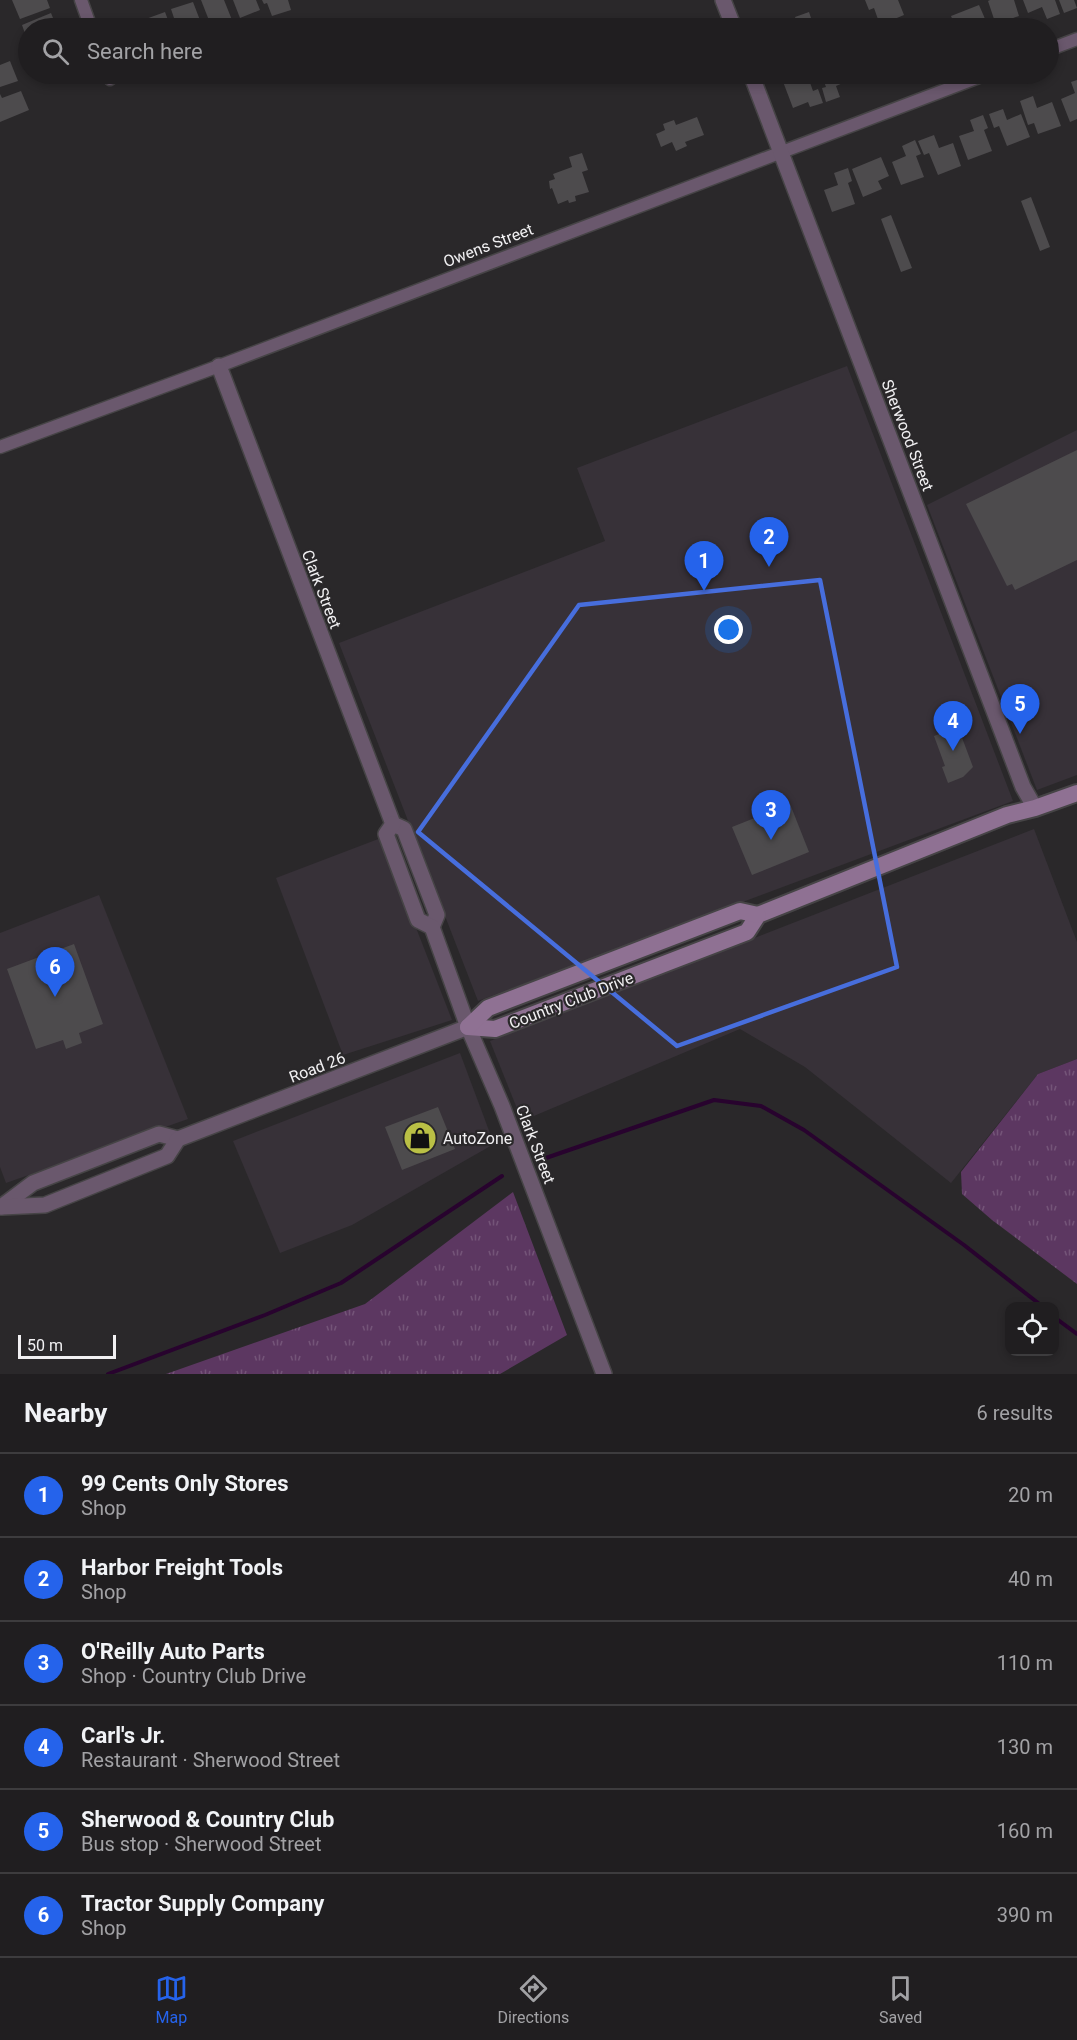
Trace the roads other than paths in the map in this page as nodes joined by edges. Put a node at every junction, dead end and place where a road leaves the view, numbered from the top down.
1 (84, 1) edge
2 (725, 1) edge
3 (88, 18) edge
4 (731, 18) edge
5 (1077, 39) edge
6 (1059, 46) edge
7 (755, 84) edge
8 (961, 84) edge
9 (781, 152) junction
10 (219, 366) junction
11 (0, 447) edge
12 (1077, 793) edge
13 (1035, 808) junction
14 (393, 824) junction
15 (393, 852) junction
16 (433, 904) junction
17 (432, 927) junction
18 (468, 1028) junction
19 (178, 1139) junction
20 (1, 1207) edge
21 (604, 1374) edge

1 - 3 street
2 - 4 street
5 - 6 street
7 - 9 street, Sherwood Street
8 - 9 street, Owens Street
9 - 10 street, Owens Street
9 - 13 street, Sherwood Street
10 - 11 street, Owens Street
10 - 14 street, Clark Street
12 - 13 main road, Country Club Drive
13 - 18 main road, Country Club Drive
14 - 15 street, Clark Street
14 - 16 street, Clark Street
15 - 16 street
15 - 17 street, Clark Street
16 - 17 street, Clark Street
17 - 18 street, Clark Street
18 - 19 street, Road 26
18 - 21 street, Clark Street
19 - 20 street, Road 26
19 - 20 street, Road 26

